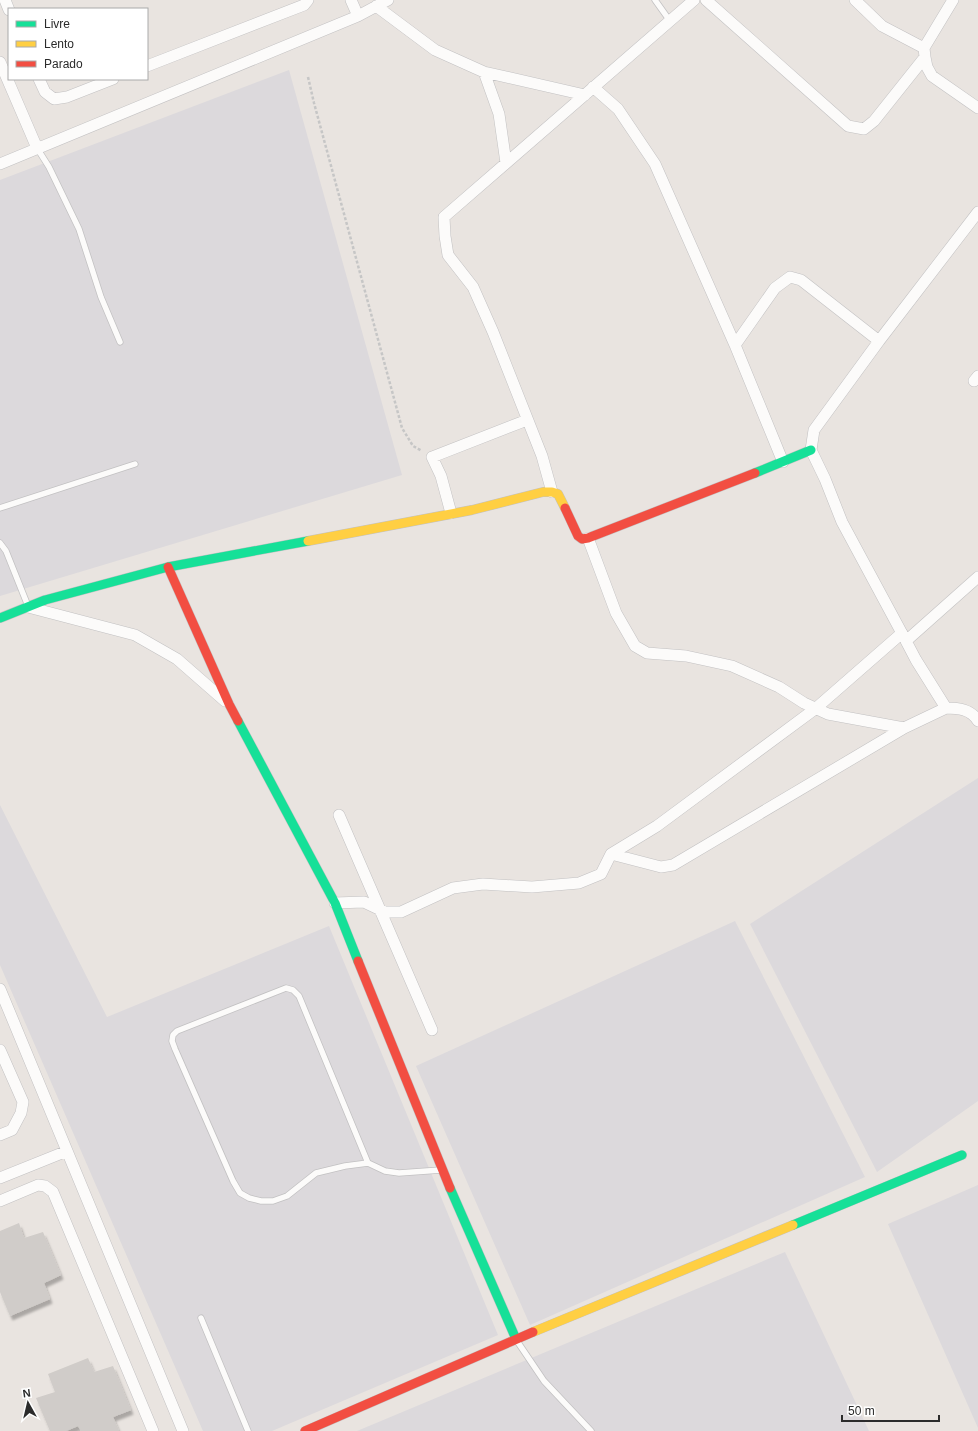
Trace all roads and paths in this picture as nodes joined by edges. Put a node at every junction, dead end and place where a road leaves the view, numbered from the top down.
1 (308, 0) edge
2 (351, 0) edge
3 (388, 0) edge
4 (655, 0) edge
5 (694, 0) edge
6 (706, 0) edge
7 (855, 0) edge
8 (953, 0) edge
9 (376, 6) junction
10 (358, 16) junction
11 (670, 21) junction
12 (925, 53) junction
13 (0, 62) edge
14 (148, 66) edge
15 (484, 72) junction
16 (308, 77) dead end
17 (39, 80) edge
18 (111, 80) edge
19 (589, 91) junction
20 (978, 108) edge
21 (37, 148) junction
22 (506, 163) junction
23 (0, 164) edge
24 (978, 212) edge
25 (120, 342) dead end
26 (879, 342) junction
27 (735, 346) junction
28 (527, 420) junction
29 (811, 450) junction
30 (432, 457) junction
31 (783, 462) junction
32 (135, 464) dead end
33 (552, 492) junction
34 (0, 508) edge
35 (451, 513) junction
36 (588, 538) junction
37 (0, 543) edge
38 (168, 567) junction
39 (978, 577) edge
40 (28, 606) junction
41 (0, 618) edge
42 (904, 637) junction
43 (229, 704) junction
44 (946, 708) junction
45 (816, 709) junction
46 (978, 721) edge
47 (904, 728) junction
48 (340, 815) dead end
49 (611, 854) junction
50 (335, 903) junction
51 (379, 908) junction
52 (0, 989) edge
53 (432, 1030) dead end
54 (0, 1050) edge
55 (0, 1135) edge
56 (67, 1151) junction
57 (962, 1155) dead end
58 (368, 1163) junction
59 (442, 1170) junction
60 (0, 1178) edge
61 (0, 1201) edge
62 (201, 1318) dead end
63 (516, 1339) junction
64 (152, 1431) edge
65 (183, 1431) edge
66 (248, 1431) edge
67 (306, 1431) edge
68 (592, 1431) edge

1 - 14 street
2 - 10 street
3 - 9 street
4 - 11 lane
5 - 11 street
6 - 12 street
7 - 12 street
8 - 12 street
9 - 10 street
9 - 15 street
10 - 21 street
11 - 19 street
12 - 20 street
13 - 21 street
15 - 19 street
15 - 22 street
16 - 30 path
17 - 18 street
19 - 22 street
19 - 27 street
21 - 23 street
21 - 25 lane
22 - 28 street
24 - 26 street
26 - 27 street
26 - 29 street
27 - 31 street
28 - 30 street
28 - 33 street
29 - 31 street
29 - 42 street
30 - 35 street
31 - 36 street
32 - 34 lane
33 - 35 street
33 - 36 street
35 - 38 street
36 - 45 street
37 - 40 lane
38 - 40 street
38 - 43 street
39 - 42 street
40 - 41 street
40 - 43 street
42 - 44 street
42 - 45 street
43 - 50 street
44 - 46 street
44 - 47 street
45 - 47 street
45 - 49 street
47 - 49 street
48 - 51 street
49 - 51 street
50 - 51 street
50 - 59 street
51 - 53 street
52 - 56 street
54 - 55 street
56 - 60 street
56 - 65 street
57 - 63 street
58 - 58 lane
58 - 59 lane
59 - 63 street
61 - 64 street
62 - 66 lane
63 - 67 street
63 - 68 lane

